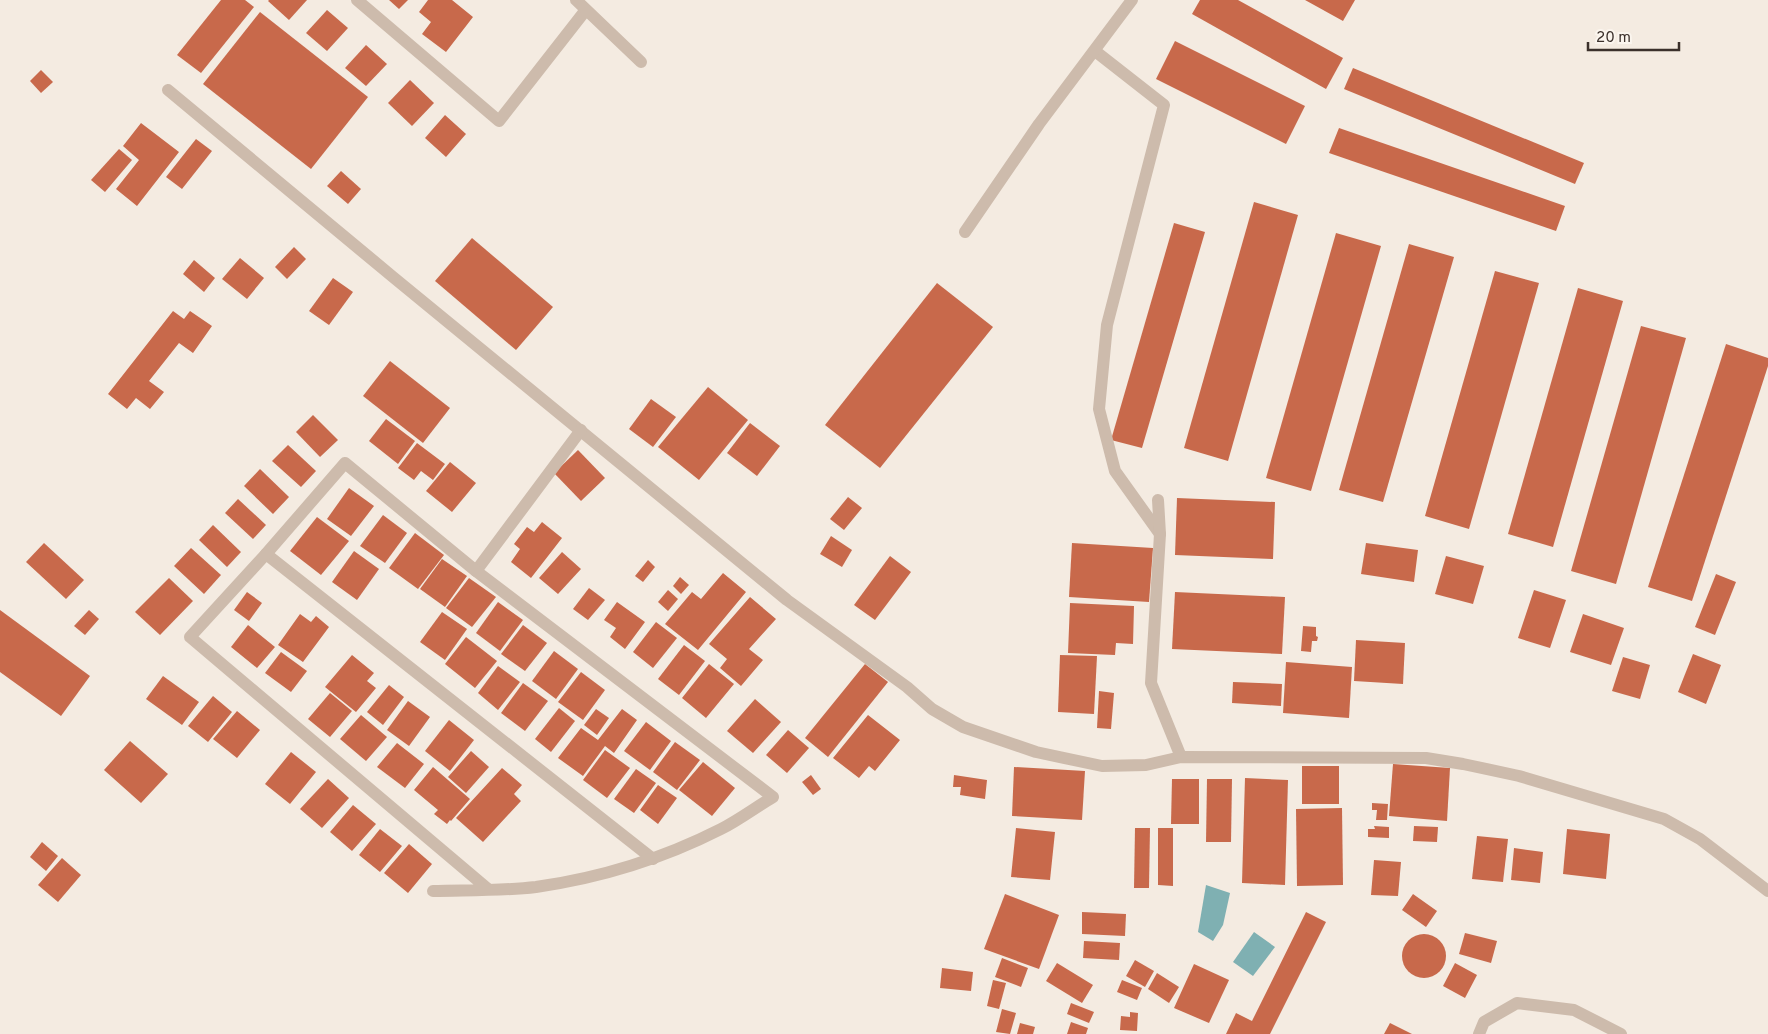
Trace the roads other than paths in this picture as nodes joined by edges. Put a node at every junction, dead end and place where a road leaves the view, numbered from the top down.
1 (357, 0) edge
2 (576, 0) edge
3 (1132, 0) edge
4 (585, 10) junction
5 (1095, 51) junction
6 (641, 62) dead end
7 (168, 90) dead end
8 (965, 232) dead end
9 (581, 430) junction
10 (1158, 500) dead end
11 (1160, 534) junction
12 (266, 554) junction
13 (476, 571) junction
14 (1181, 757) junction
15 (653, 858) junction
16 (488, 889) junction
17 (432, 891) dead end
18 (1768, 891) edge
19 (1479, 1034) edge
20 (1622, 1034) edge

1 - 4 street
2 - 4 street
3 - 5 street
4 - 6 street
5 - 8 street
5 - 11 street
7 - 9 street
9 - 13 street
9 - 14 street
10 - 11 street
11 - 14 street
12 - 13 street
12 - 15 street
12 - 16 street
13 - 15 street
14 - 18 street
15 - 16 street
16 - 17 street
19 - 20 street

